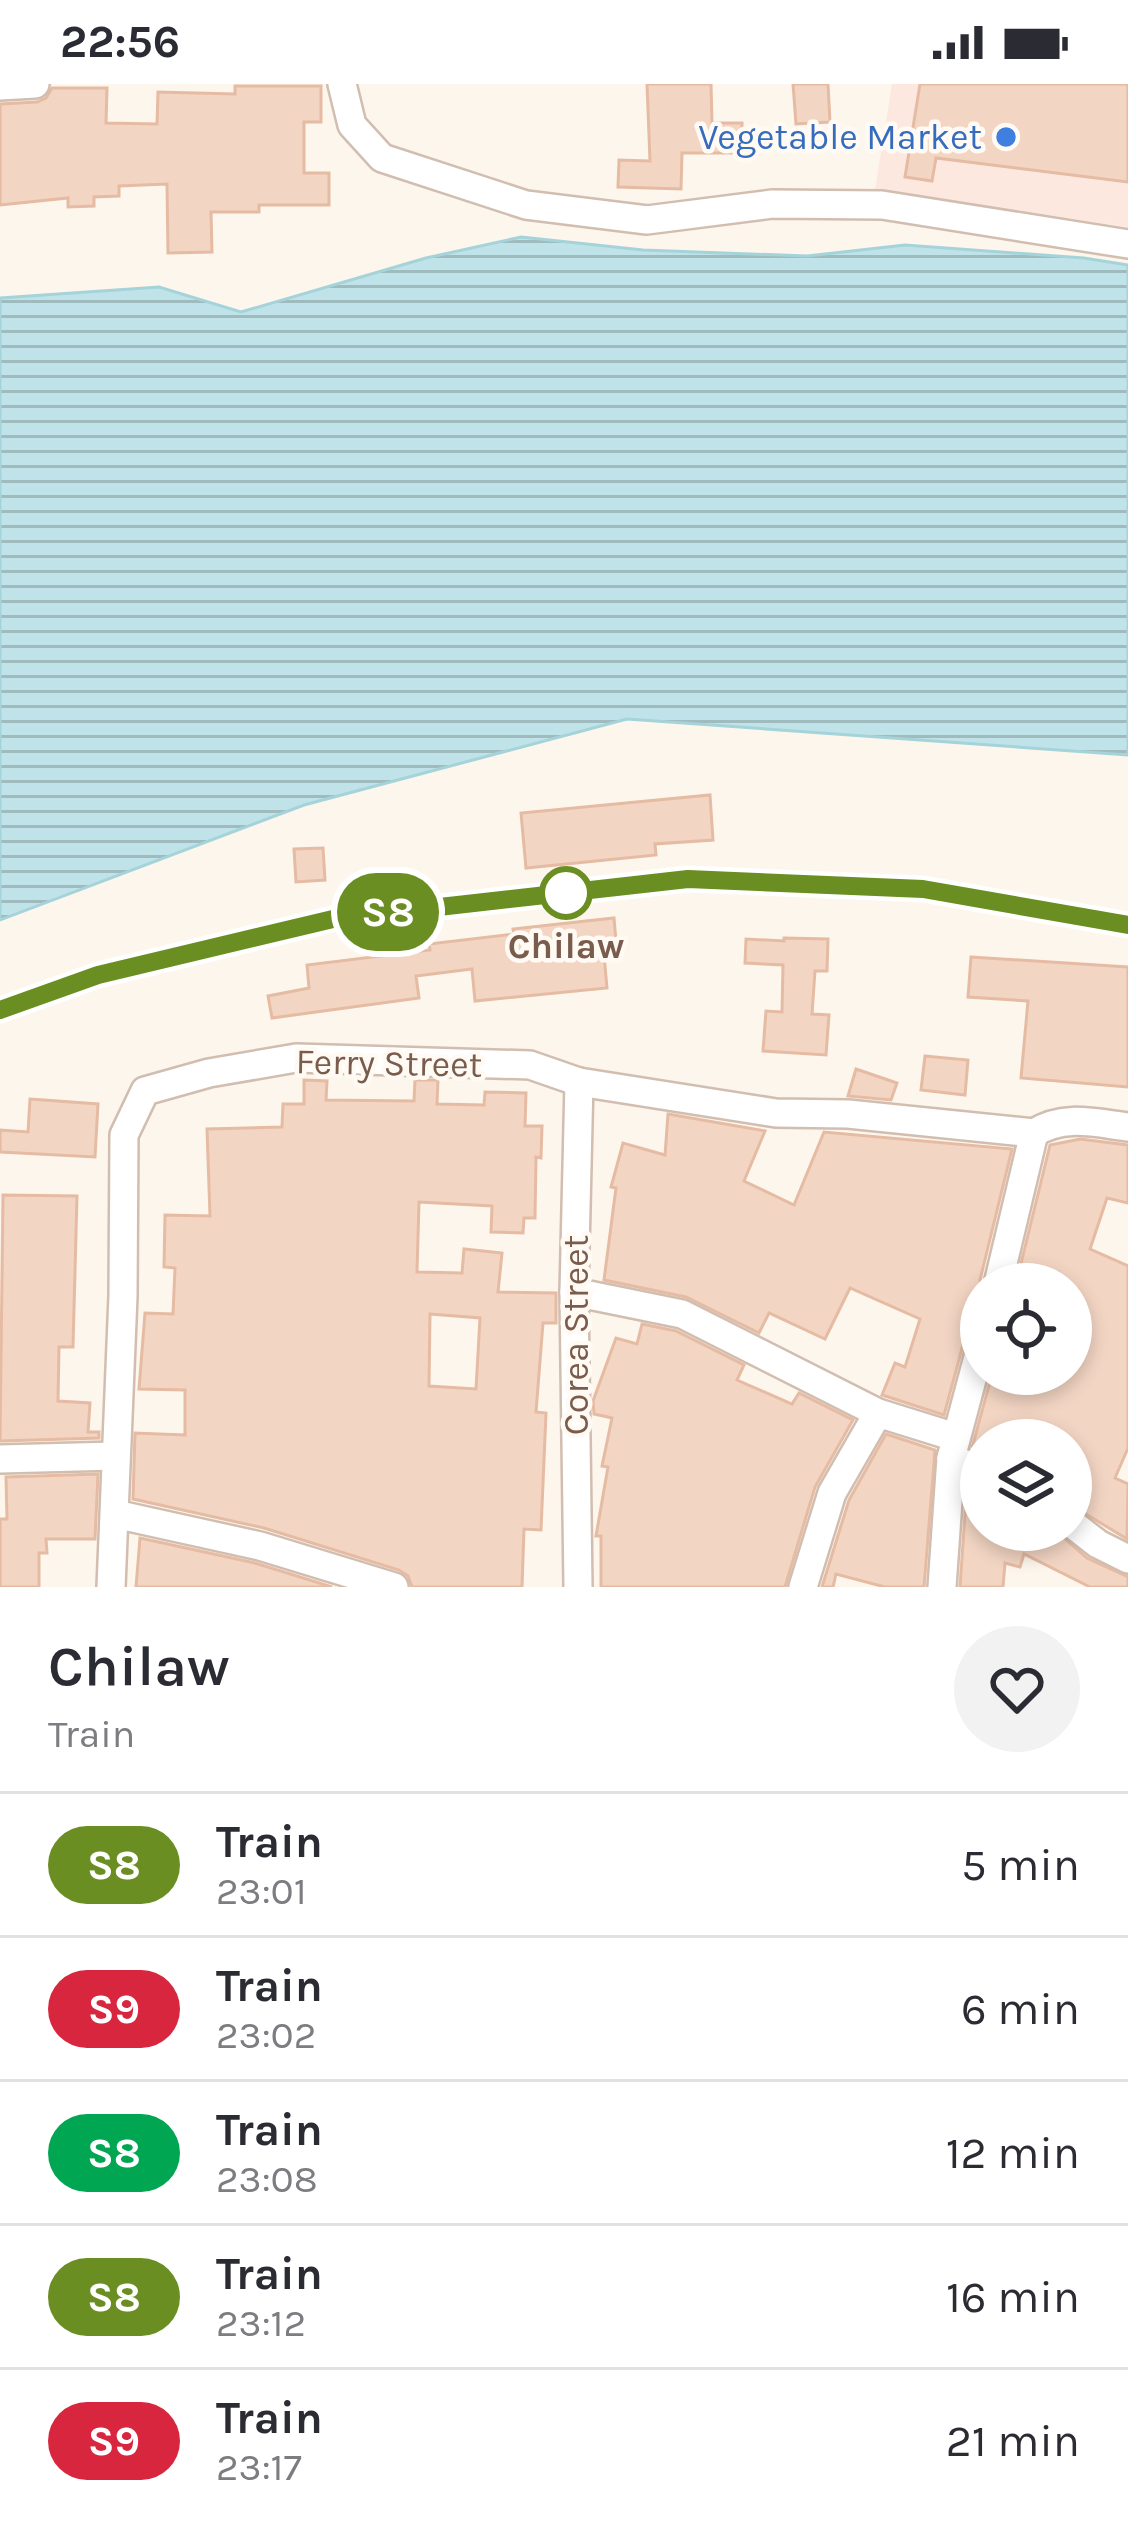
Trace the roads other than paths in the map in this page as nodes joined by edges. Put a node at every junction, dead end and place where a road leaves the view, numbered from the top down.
1 (35, 84) edge
2 (342, 84) edge
3 (0, 86) edge
4 (1128, 244) edge
5 (579, 1082) junction
6 (1128, 1127) edge
7 (1034, 1133) junction
8 (1003, 1263) edge
9 (574, 1292) junction
10 (968, 1395) edge
11 (878, 1413) junction
12 (953, 1448) junction
13 (960, 1454) edge
14 (115, 1456) junction
15 (0, 1459) edge
16 (115, 1514) junction
17 (1092, 1539) edge
18 (1128, 1559) edge
19 (111, 1587) edge
20 (394, 1587) edge
21 (578, 1587) edge
22 (802, 1587) edge
23 (942, 1587) edge

1 - 3 street
2 - 4 street
5 - 7 street, Ferry Street
5 - 9 street, Corea Street
5 - 14 street, Ferry Street
6 - 7 street, Ferry Street
7 - 8 street
9 - 11 street
9 - 21 street, Corea Street
10 - 12 street
11 - 12 street
11 - 22 street
12 - 13 street
12 - 23 street
14 - 15 street
14 - 16 street, Ferry Street
16 - 19 street, Ferry Street
16 - 20 street
17 - 18 street

